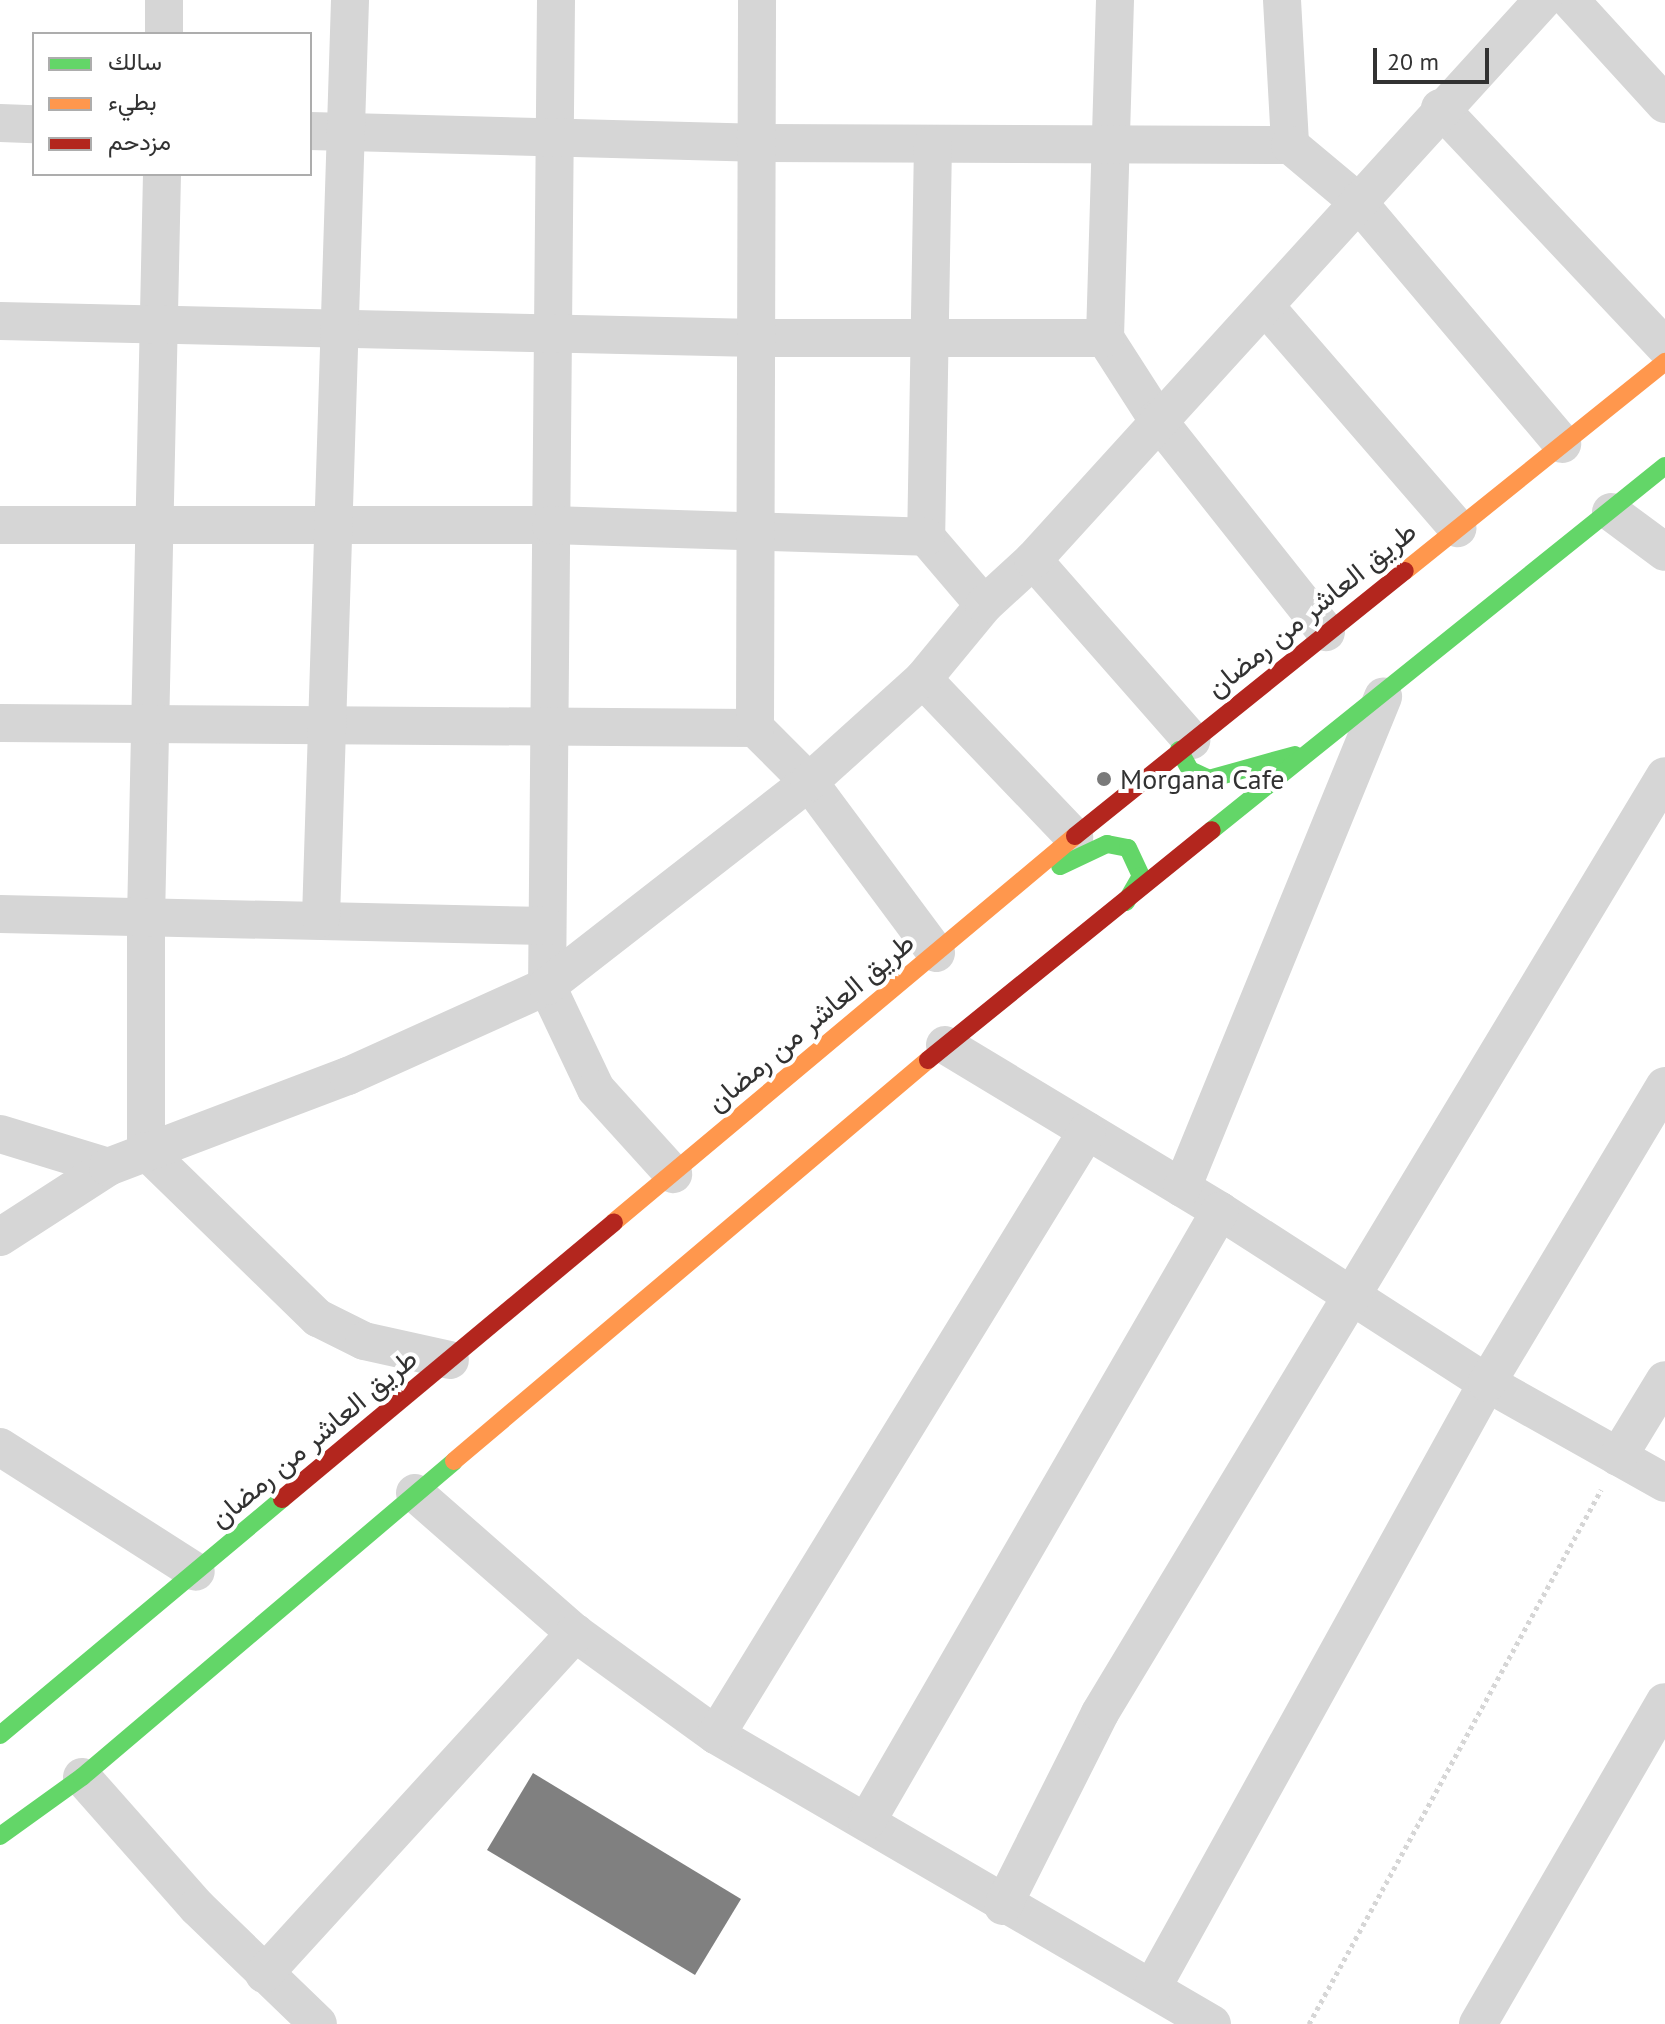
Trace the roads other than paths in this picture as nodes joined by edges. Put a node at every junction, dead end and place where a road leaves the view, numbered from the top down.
1 (164, 0) edge
2 (350, 0) edge
3 (556, 0) edge
4 (757, 0) edge
5 (1115, 0) edge
6 (1282, 0) edge
7 (1543, 0) edge
8 (1570, 0) edge
9 (164, 32) edge
10 (1665, 104) edge
11 (1440, 108) junction
12 (0, 123) edge
13 (32, 124) edge
14 (327, 132) edge
15 (555, 137) junction
16 (755, 143) junction
17 (933, 144) junction
18 (1290, 145) junction
19 (1113, 147) junction
20 (162, 176) edge
21 (1357, 201) junction
22 (1265, 306) junction
23 (0, 321) edge
24 (159, 327) junction
25 (339, 329) junction
26 (553, 334) junction
27 (931, 335) junction
28 (757, 338) junction
29 (1105, 338) junction
30 (1665, 347) edge
31 (1665, 362) edge
32 (1157, 419) junction
33 (1562, 444) junction
34 (1665, 466) edge
35 (1611, 512) junction
36 (0, 525) edge
37 (551, 525) junction
38 (154, 526) junction
39 (331, 527) junction
40 (1457, 528) junction
41 (755, 532) junction
42 (926, 537) junction
43 (1665, 552) edge
44 (1033, 560) junction
45 (984, 605) junction
46 (1326, 632) junction
47 (923, 679) junction
48 (1383, 697) junction
49 (0, 723) edge
50 (151, 723) junction
51 (327, 724) junction
52 (550, 724) junction
53 (755, 728) junction
54 (1185, 745) junction
55 (1323, 746) junction
56 (1665, 776) edge
57 (809, 782) junction
58 (1074, 837) junction
59 (1012, 890) junction
60 (1126, 902) junction
61 (0, 914) edge
62 (321, 918) junction
63 (146, 920) junction
64 (547, 926) junction
65 (936, 953) junction
66 (547, 986) junction
67 (945, 1045) junction
68 (1665, 1086) edge
69 (1087, 1131) junction
70 (0, 1134) edge
71 (146, 1151) junction
72 (108, 1167) junction
73 (673, 1174) junction
74 (1182, 1188) junction
75 (1220, 1211) junction
76 (0, 1237) edge
77 (1353, 1294) junction
78 (450, 1360) junction
79 (1665, 1380) edge
80 (1487, 1383) junction
81 (0, 1447) edge
82 (1618, 1457) junction
83 (1665, 1483) edge
84 (415, 1493) junction
85 (196, 1572) junction
86 (575, 1633) junction
87 (1665, 1702) edge
88 (8, 1717) edge
89 (716, 1735) junction
90 (82, 1777) junction
91 (867, 1821) junction
92 (0, 1836) edge
93 (1003, 1906) junction
94 (264, 1974) junction
95 (1152, 1988) junction
96 (318, 2024) edge
97 (1212, 2024) edge
98 (1478, 2024) edge

1 - 9 street
2 - 14 street
3 - 15 street
4 - 16 street
5 - 19 street
6 - 18 street
7 - 11 street
8 - 10 street
11 - 21 street
11 - 30 street
12 - 13 street
14 - 15 street
14 - 25 street
15 - 16 street
15 - 26 street
16 - 17 street
16 - 28 street
17 - 19 street
17 - 27 street
18 - 19 street
18 - 21 street
19 - 29 street
20 - 24 street
21 - 22 street
21 - 33 street
22 - 32 street
22 - 40 street
23 - 24 street
24 - 25 street
24 - 38 street
25 - 26 street
25 - 39 street
26 - 28 street
26 - 37 street
27 - 28 street
27 - 29 street
27 - 42 street
28 - 41 street
29 - 32 street
31 - 33 main road, طريق العاشر من رمضان
32 - 44 street
32 - 46 street
33 - 40 main road, طريق العاشر من رمضان
34 - 35 main road
35 - 43 street
35 - 48 main road
36 - 38 street
37 - 39 street
37 - 41 street
37 - 52 street
38 - 39 street
38 - 50 street
39 - 51 street
40 - 46 main road, طريق العاشر من رمضان
41 - 42 street
41 - 53 street
42 - 45 street
44 - 45 street
44 - 54 street
45 - 47 street
46 - 54 main road, طريق العاشر من رمضان
47 - 57 street
47 - 58 street
48 - 55 main road
48 - 74 street
49 - 50 street
50 - 51 street
50 - 63 street
51 - 52 street
51 - 62 street
52 - 53 street
52 - 64 street
53 - 57 street
54 - 55 main road
54 - 58 main road, طريق العاشر من رمضان
55 - 60 main road
56 - 77 street
57 - 65 street
57 - 66 street
58 - 59 main road, طريق العاشر من رمضان
59 - 60 main road
59 - 65 main road, طريق العاشر من رمضان
60 - 67 main road
61 - 63 street
62 - 63 street
62 - 64 street
63 - 71 street
64 - 66 street
65 - 73 main road, طريق العاشر من رمضان
66 - 71 street
66 - 73 street
67 - 69 street
67 - 84 main road
68 - 80 street
69 - 74 street
69 - 89 street
70 - 72 street
71 - 72 street
71 - 78 street
72 - 76 street
73 - 78 main road, طريق العاشر من رمضان
74 - 75 street
75 - 77 street
75 - 91 street
77 - 80 street
77 - 93 street
78 - 85 main road, طريق العاشر من رمضان
79 - 82 street
80 - 82 street
80 - 95 street
81 - 85 street
82 - 83 street
84 - 86 street
84 - 90 main road
85 - 88 main road, طريق العاشر من رمضان
86 - 89 street
86 - 94 street
87 - 98 street
89 - 91 street
90 - 92 main road
90 - 94 street
91 - 93 street
93 - 95 street
94 - 96 street
95 - 97 street

